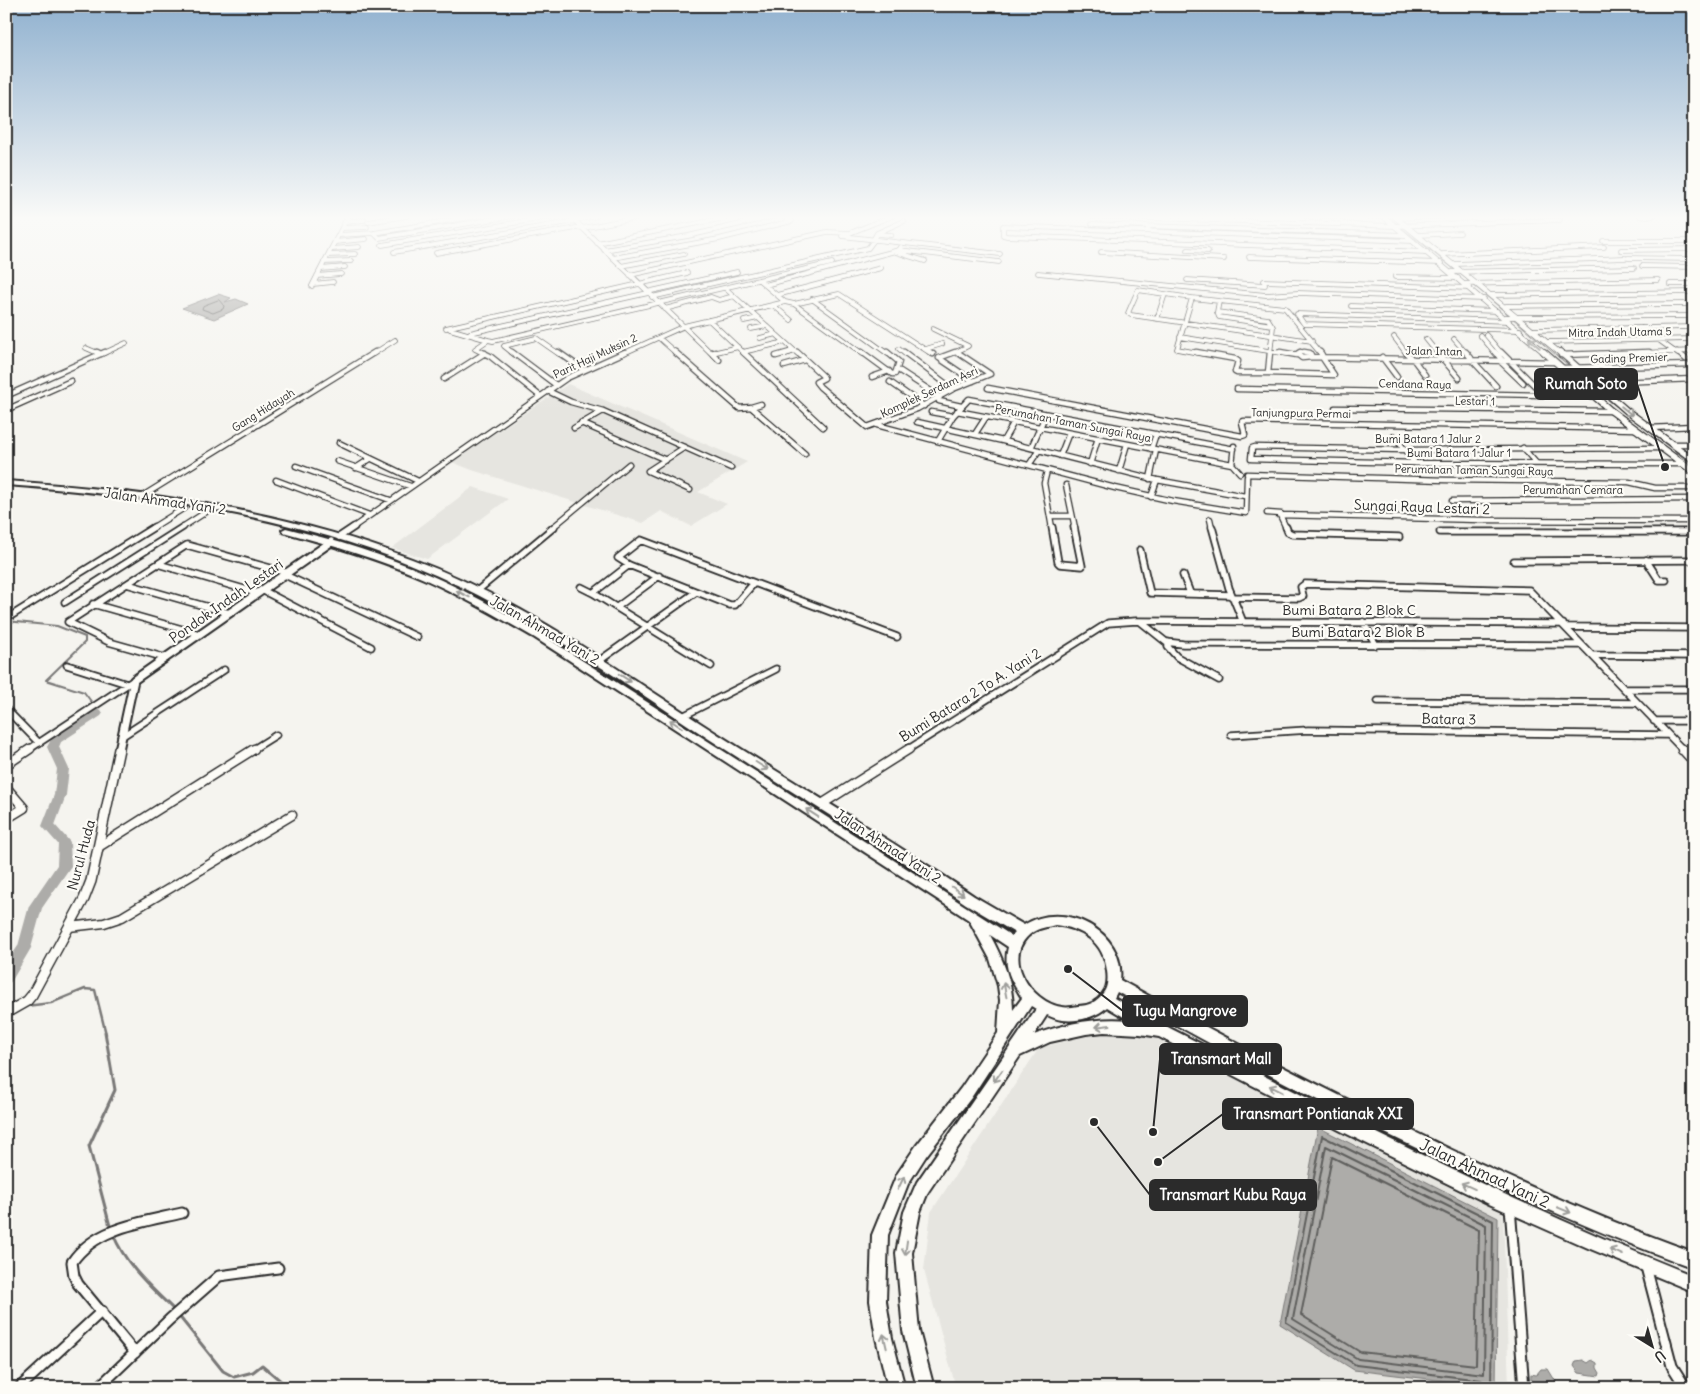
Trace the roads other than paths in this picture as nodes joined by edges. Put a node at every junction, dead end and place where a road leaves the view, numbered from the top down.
1 (315, 281) edge
2 (637, 281) edge
3 (653, 281) edge
4 (696, 281) edge
5 (720, 281) edge
6 (755, 281) edge
7 (760, 281) edge
8 (780, 281) edge
9 (831, 281) edge
10 (1118, 281) edge
11 (1203, 281) edge
12 (1264, 281) edge
13 (1266, 281) edge
14 (1467, 281) edge
15 (1467, 281) edge
16 (1589, 281) edge
17 (333, 282) dead end
18 (639, 284) junction
19 (1362, 284) junction
20 (1470, 284) junction
21 (1670, 284) dead end
22 (1694, 284) edge
23 (765, 285) junction
24 (725, 288) junction
25 (647, 292) junction
26 (1694, 292) edge
27 (1165, 294) junction
28 (777, 295) junction
29 (1371, 295) junction
30 (1491, 295) junction
31 (734, 296) junction
32 (652, 297) junction
33 (1192, 298) junction
34 (812, 300) junction
35 (1484, 300) junction
36 (1219, 301) junction
37 (785, 302) junction
38 (658, 303) junction
39 (773, 304) junction
40 (794, 304) junction
41 (1686, 304) dead end
42 (1351, 306) dead end
43 (1506, 306) junction
44 (668, 309) junction
45 (750, 310) junction
46 (1497, 310) junction
47 (1694, 316) edge
48 (758, 318) junction
49 (1518, 318) junction
50 (1157, 319) junction
51 (1507, 319) junction
52 (709, 320) junction
53 (791, 320) dead end
54 (1476, 320) junction
55 (744, 321) dead end
56 (1184, 323) junction
57 (686, 326) junction
58 (767, 326) junction
59 (1694, 327) edge
60 (1642, 328) junction
61 (751, 329) dead end
62 (933, 329) dead end
63 (1484, 329) junction
64 (1520, 330) junction
65 (1532, 330) junction
66 (470, 334) junction
67 (776, 334) junction
68 (1486, 335) dead end
69 (1180, 336) junction
70 (1272, 336) junction
71 (1480, 336) dead end
72 (1394, 337) dead end
73 (659, 338) junction
74 (760, 338) dead end
75 (1426, 339) dead end
76 (1454, 339) dead end
77 (1657, 339) junction
78 (1694, 339) edge
79 (395, 340) dead end
80 (488, 340) junction
81 (126, 342) dead end
82 (785, 342) junction
83 (1311, 342) junction
84 (1546, 342) junction
85 (942, 344) dead end
86 (738, 347) junction
87 (86, 348) dead end
88 (899, 349) dead end
89 (926, 349) junction
90 (1270, 350) junction
91 (795, 351) junction
92 (1694, 351) edge
93 (714, 352) junction
94 (743, 352) junction
95 (956, 352) junction
96 (1675, 352) junction
97 (485, 353) junction
98 (101, 354) junction
99 (933, 354) dead end
100 (1561, 355) junction
101 (776, 356) dead end
102 (1322, 356) junction
103 (1383, 357) junction
104 (1411, 358) junction
105 (1442, 358) junction
106 (1472, 359) junction
107 (1686, 359) dead end
108 (719, 360) dead end
109 (805, 360) junction
110 (1504, 360) junction
111 (1554, 361) junction
112 (1694, 365) edge
113 (784, 366) dead end
114 (1563, 368) junction
115 (1576, 368) junction
116 (584, 370) junction
117 (889, 371) junction
118 (900, 371) dead end
119 (1268, 374) junction
120 (1425, 375) dead end
121 (872, 377) dead end
122 (1397, 377) dead end
123 (1459, 378) dead end
124 (444, 379) dead end
125 (1694, 379) edge
126 (71, 381) dead end
127 (973, 381) junction
128 (890, 382) dead end
129 (1523, 383) dead end
130 (1593, 383) junction
131 (556, 385) junction
132 (1496, 386) dead end
133 (1536, 387) dead end
134 (988, 388) dead end
135 (953, 389) junction
136 (1237, 390) dead end
137 (548, 391) junction
138 (6, 396) edge
139 (540, 396) junction
140 (1593, 396) junction
141 (939, 399) junction
142 (761, 404) dead end
143 (924, 406) junction
144 (961, 406) junction
145 (751, 407) junction
146 (1337, 408) dead end
147 (6, 410) edge
148 (604, 411) junction
149 (957, 411) junction
150 (1611, 411) junction
151 (931, 412) dead end
152 (1046, 414) junction
153 (953, 416) junction
154 (986, 417) junction
155 (918, 422) dead end
156 (1014, 422) junction
157 (581, 423) junction
158 (877, 425) junction
159 (1694, 426) edge
160 (823, 427) dead end
161 (946, 427) junction
162 (574, 428) dead end
163 (1041, 428) junction
164 (1650, 428) junction
165 (1635, 429) junction
166 (1070, 433) junction
167 (975, 434) junction
168 (1156, 434) junction
169 (1394, 436) dead end
170 (1098, 438) junction
171 (938, 441) junction
172 (1003, 441) junction
173 (340, 443) dead end
174 (1127, 444) junction
175 (1672, 444) junction
176 (1694, 444) edge
177 (685, 447) junction
178 (1255, 447) joint
179 (1031, 448) junction
180 (1523, 448) junction
181 (1661, 448) junction
182 (1154, 449) junction
183 (1039, 450) junction
184 (1406, 450) junction
185 (805, 454) dead end
186 (1060, 456) junction
187 (370, 458) junction
188 (666, 460) junction
189 (1694, 460) edge
190 (337, 461) dead end
191 (1416, 463) junction
192 (1536, 463) junction
193 (629, 464) dead end
194 (1090, 464) junction
195 (1232, 464) junction
196 (1682, 464) junction
197 (1029, 465) junction
198 (296, 466) dead end
199 (356, 468) junction
200 (731, 468) dead end
201 (1047, 471) junction
202 (1119, 471) junction
203 (1694, 472) edge
204 (1248, 477) junction
205 (1150, 479) junction
206 (276, 480) dead end
207 (1157, 480) junction
208 (418, 481) junction
209 (6, 483) edge
210 (1066, 484) dead end
211 (410, 486) junction
212 (6, 488) edge
213 (1694, 488) edge
214 (690, 490) dead end
215 (1245, 496) junction
216 (141, 497) junction
217 (1151, 497) junction
218 (1694, 499) edge
219 (390, 500) junction
220 (1452, 501) dead end
221 (184, 508) junction
222 (206, 512) junction
223 (1267, 513) dead end
224 (1281, 514) junction
225 (369, 515) junction
226 (1050, 516) junction
227 (1072, 516) junction
228 (1210, 519) dead end
229 (1694, 521) edge
230 (1440, 532) dead end
231 (1694, 532) edge
232 (1399, 537) dead end
233 (339, 540) junction
234 (1140, 550) dead end
235 (1646, 560) junction
236 (1694, 560) edge
237 (1514, 562) dead end
238 (158, 564) junction
239 (629, 564) junction
240 (286, 574) junction
241 (1183, 575) dead end
242 (659, 576) junction
243 (1652, 580) dead end
244 (1659, 580) junction
245 (1666, 580) dead end
246 (754, 583) junction
247 (126, 584) junction
248 (581, 587) dead end
249 (260, 591) junction
250 (477, 591) junction
251 (696, 592) junction
252 (1190, 593) junction
253 (594, 594) junction
254 (1231, 596) junction
255 (64, 602) dead end
256 (94, 604) junction
257 (617, 607) junction
258 (229, 613) junction
259 (6, 619) edge
260 (1139, 622) junction
261 (1243, 622) junction
262 (1363, 622) junction
263 (648, 626) junction
264 (1564, 626) junction
265 (1694, 628) edge
266 (199, 634) junction
267 (417, 637) dead end
268 (897, 637) dead end
269 (1168, 642) junction
270 (1376, 645) junction
271 (1582, 645) junction
272 (370, 647) dead end
273 (1592, 655) junction
274 (1694, 656) edge
275 (166, 658) junction
276 (599, 661) junction
277 (67, 665) dead end
278 (711, 666) dead end
279 (776, 669) dead end
280 (224, 670) dead end
281 (1219, 680) dead end
282 (130, 682) junction
283 (1624, 689) junction
284 (1694, 689) edge
285 (1378, 702) dead end
286 (1637, 702) junction
287 (6, 709) edge
288 (683, 716) junction
289 (1694, 720) edge
290 (1654, 721) junction
291 (276, 735) dead end
292 (1231, 735) dead end
293 (1667, 735) junction
294 (121, 737) junction
295 (39, 743) junction
296 (1682, 750) junction
297 (1694, 750) edge
298 (1694, 762) edge
299 (6, 765) edge
300 (7, 790) edge
301 (822, 804) junction
302 (292, 814) dead end
303 (6, 819) edge
304 (100, 846) junction
305 (973, 916) junction
306 (69, 927) junction
307 (1023, 931) junction
308 (1014, 944) junction
309 (1114, 984) junction
310 (1029, 998) junction
311 (1106, 1000) junction
312 (1045, 1007) junction
313 (10, 1011) edge
314 (1168, 1034) junction
315 (1003, 1038) junction
316 (1016, 1050) junction
317 (1510, 1205) junction
318 (182, 1213) dead end
319 (111, 1232) joint
320 (1694, 1260) edge
321 (1646, 1265) junction
322 (278, 1268) dead end
323 (1694, 1284) edge
324 (102, 1312) junction
325 (170, 1319) joint
326 (135, 1353) junction
327 (19, 1388) edge
328 (98, 1388) edge
329 (897, 1388) edge
330 (926, 1388) edge
331 (1524, 1388) edge
332 (1686, 1388) edge

1 - 17 street
2 - 18 street
3 - 18 street
4 - 25 street
5 - 32 street
6 - 24 street
7 - 23 street
8 - 23 street
9 - 28 street
10 - 29 street
11 - 12 street
13 - 19 street
14 - 20 street
15 - 20 street
16 - 20 street
18 - 25 street
18 - 66 street
19 - 20 street
19 - 29 street
20 - 30 street
20 - 35 street
21 - 22 street
23 - 28 street
24 - 31 street
24 - 38 street
25 - 32 street
25 - 66 street
26 - 30 street
27 - 33 street
27 - 50 street
27 - 50 street
28 - 37 street
29 - 35 street
30 - 43 street
31 - 44 street
31 - 45 street
32 - 38 street
33 - 36 street
33 - 56 street
34 - 40 street
34 - 89 street
34 - 117 street
35 - 46 street
36 - 70 street
36 - 83 street
37 - 39 street, Parit Haji Muksin 2
37 - 40 street
38 - 44 street
38 - 80 street
39 - 45 street, Parit Haji Muksin 2
39 - 53 street
40 - 117 street
41 - 43 street
42 - 46 street
43 - 49 street
44 - 57 street
45 - 48 street
45 - 52 street, Parit Haji Muksin 2
46 - 51 street
47 - 49 street
48 - 55 street
48 - 58 street
49 - 51 street
49 - 65 street
50 - 56 street
51 - 54 street
51 - 64 street
52 - 57 street, Parit Haji Muksin 2
52 - 86 street
54 - 63 street
54 - 63 street
56 - 69 street
56 - 70 street
57 - 73 street, Parit Haji Muksin 2
57 - 93 street
58 - 61 street
58 - 67 street
59 - 60 street
60 - 65 street
60 - 77 street
62 - 95 street
63 - 64 street
111 -> 64 street
65 - 84 street
66 - 80 street
67 - 74 street
67 - 82 street
68 - 110 street
69 - 90 street, Jalan Intan
69 - 119 street
70 - 83 street
70 - 90 street
71 - 110 street
72 - 104 street
73 - 116 street, Parit Haji Muksin 2
73 - 145 street
75 - 105 street
76 - 106 street
77 - 78 street, Mitra Indah Utama 5
77 - 84 street, Mitra Indah Utama 5
77 - 96 street
79 - 216 street, Gang Hidayah
80 - 97 street
81 - 98 street
82 - 91 street
82 - 94 street
83 - 102 street
84 - 100 street
85 - 89 street
86 - 93 street
86 - 94 street
87 - 98 street
88 - 135 street
89 - 99 street
90 - 102 street, Jalan Intan
90 - 119 street
91 - 101 street
91 - 109 street
92 - 96 street
93 - 108 street
94 - 160 street
95 - 127 street, Komplek Serdam Asri
95 - 127 street, Komplek Serdam Asri
96 - 100 street
96 - 107 street
97 - 124 street
97 - 139 street
98 - 138 street
100 - 115 street
102 - 103 street, Jalan Intan
102 - 119 street
103 - 104 street, Jalan Intan
103 - 122 street
104 - 105 street, Jalan Intan
104 - 120 street
105 - 106 street, Jalan Intan
105 - 123 street
106 - 110 street, Jalan Intan
106 - 132 street
109 - 113 street
109 - 158 street
110 - 111 street, Jalan Intan
110 - 129 street
110 - 133 street
111 - 114 street
112 - 115 street, Gading Premier
114 - 115 street, Gading Premier
114 - 140 street
115 - 130 street
116 - 131 street, Parit Haji Muksin 2
116 - 131 street
117 - 121 street
118 - 141 street
125 - 130 street
126 - 147 street
127 - 135 street, Komplek Serdam Asri
128 - 143 street
130 -> 164 street
131 - 137 street, Parit Haji Muksin 2
134 - 165 street, Tanjungpura Permai
135 - 141 street, Komplek Serdam Asri
136 - 140 street, Cendana Raya
137 - 139 street, Parit Haji Muksin 2
137 - 148 street
139 - 208 street, Parit Haji Muksin 2
140 - 150 street
141 - 143 street, Komplek Serdam Asri
141 - 144 street
142 - 145 street
143 - 158 street, Komplek Serdam Asri
144 - 149 street
144 - 152 street
145 - 185 street
146 - 150 street, Lestari 1
148 - 157 street
148 - 177 street
149 - 153 street
149 - 154 street, Perumahan Taman Sungai Raya
150 - 165 street
151 - 153 street
152 - 163 street
152 - 168 street
153 - 161 street
154 - 156 street, Perumahan Taman Sungai Raya
154 - 167 street
155 - 161 street
156 - 163 street, Perumahan Taman Sungai Raya
156 - 172 street
157 - 162 street
157 - 188 street
158 - 171 street
159 - 164 street
161 - 167 street
161 - 171 street
163 - 166 street, Perumahan Taman Sungai Raya
163 - 179 street
164 - 175 street
165 - 181 street
166 - 170 street, Perumahan Taman Sungai Raya
166 - 186 street
167 - 172 street
168 - 182 street
168 - 195 street
169 - 184 street
170 - 174 street, Perumahan Taman Sungai Raya
170 - 194 street
171 - 197 street
172 - 179 street
173 - 187 street
174 - 182 street, Perumahan Taman Sungai Raya
174 - 202 street
175 - 176 street
175 - 189 street
177 - 188 street
177 - 200 street
178 - 184 street, Bumi Batara 1 Jalur 2
178 - 191 street, Bumi Batara 1 Jalur 1
179 - 183 street
180 - 181 street, Bumi Batara 1 Jalur 2
180 - 184 street, Bumi Batara 1 Jalur 2
180 - 192 street
181 - 196 street
182 - 195 street, Perumahan Taman Sungai Raya
182 - 205 street
183 - 186 street
183 - 197 street
184 - 191 street
186 - 194 street
187 - 199 street
187 - 208 street
188 - 214 street
190 - 199 street
191 - 192 street, Bumi Batara 1 Jalur 1
192 - 196 street, Bumi Batara 1 Jalur 1
193 - 250 street
194 - 202 street
195 - 204 street
196 - 203 street
197 - 201 street
198 - 219 street
199 - 211 street
201 - 217 street
201 - 226 street
202 - 205 street
204 - 213 street, Perumahan Taman Sungai Raya
204 - 215 street
205 - 207 street
206 - 225 street
207 - 215 street
207 - 217 street
208 - 211 street, Parit Haji Muksin 2
209 - 216 highway, Jalan Ahmad Yani 2
210 - 227 street
211 - 219 street, Parit Haji Muksin 2
212 - 221 highway, Jalan Ahmad Yani 2
215 - 217 street
216 - 233 highway, Jalan Ahmad Yani 2
218 - 220 street, Perumahan Cemara
219 - 225 street, Parit Haji Muksin 2
221 - 222 highway, Jalan Ahmad Yani 2
221 - 259 street
222 - 233 highway, Jalan Ahmad Yani 2
222 - 255 street
223 - 224 street, Sungai Raya Lestari 2
224 - 229 street, Sungai Raya Lestari 2
224 - 232 street
225 - 233 street, Parit Haji Muksin 2
226 - 227 street
226 - 227 street
228 - 254 street
230 - 231 street
233 - 240 street, Pondok Indah Lestari
233 - 250 highway, Jalan Ahmad Yani 2
305 -> 233 highway, Jalan Ahmad Yani 2
234 - 252 street
235 - 236 street
235 - 237 street
235 - 244 street
238 - 240 street
238 - 247 street
238 - 249 street
239 - 242 street
239 - 246 street
239 - 253 street
240 - 249 street, Pondok Indah Lestari
240 - 267 street
241 - 252 street
242 - 251 street
242 - 257 street
243 - 244 street
244 - 245 street
246 - 251 street
246 - 268 street
247 - 256 street
247 - 258 street
248 - 253 street
249 - 258 street, Pondok Indah Lestari
249 - 272 street
250 - 276 highway, Jalan Ahmad Yani 2
251 - 263 street
252 - 254 street
253 - 257 street
254 - 261 street
254 - 264 street
256 - 266 street
256 - 275 street
257 - 263 street
258 - 266 street, Pondok Indah Lestari
260 - 261 street, Bumi Batara 2 Blok C
260 - 269 street
260 - 301 street, Bumi Batara 2 To A. Yani 2
261 - 262 street, Bumi Batara 2 Blok C
262 - 264 street, Bumi Batara 2 Blok C
262 - 270 street
263 - 276 street
263 - 278 street
264 - 265 street
264 - 271 street
266 - 275 street, Pondok Indah Lestari
269 - 270 street, Bumi Batara 2 Blok B
269 - 281 street
270 - 271 street, Bumi Batara 2 Blok B
271 - 273 street
273 - 274 street
273 - 283 street
275 - 282 street, Pondok Indah Lestari
276 -> 288 highway, Jalan Ahmad Yani 2
277 - 282 street
279 - 288 street
280 - 294 street
282 - 294 street, Nurul Huda
282 - 295 street
283 - 284 street
283 - 286 street
285 - 286 street
286 - 290 street
287 - 295 street
288 -> 301 highway, Jalan Ahmad Yani 2
289 - 290 street
290 - 293 street
291 - 304 street
292 - 293 street, Batara 3
293 - 296 street
294 - 304 street, Nurul Huda
295 - 299 street
296 - 297 street
296 - 298 street
300 - 303 street
301 -> 307 highway, Jalan Ahmad Yani 2
302 - 306 street
304 - 306 street, Nurul Huda
305 - 308 highway, Jalan Ahmad Yani 2
315 -> 305 highway
306 - 313 street, Nurul Huda
307 - 308 highway
307 - 309 highway
308 - 310 highway
309 - 311 highway
309 -> 320 highway, Jalan Ahmad Yani 2
310 - 312 highway
310 - 315 highway
311 - 312 highway
311 - 314 highway, Jalan Ahmad Yani 2
312 - 316 highway
314 -> 316 highway
317 -> 314 highway, Jalan Ahmad Yani 2
329 -> 315 highway
316 -> 330 highway
321 -> 317 highway, Jalan Ahmad Yani 2
317 - 331 street
318 - 319 street
319 - 324 street
321 - 323 highway, Jalan Ahmad Yani 2
321 - 332 street
322 - 325 street
324 - 326 street
324 - 327 street
325 - 326 street
326 - 328 street

